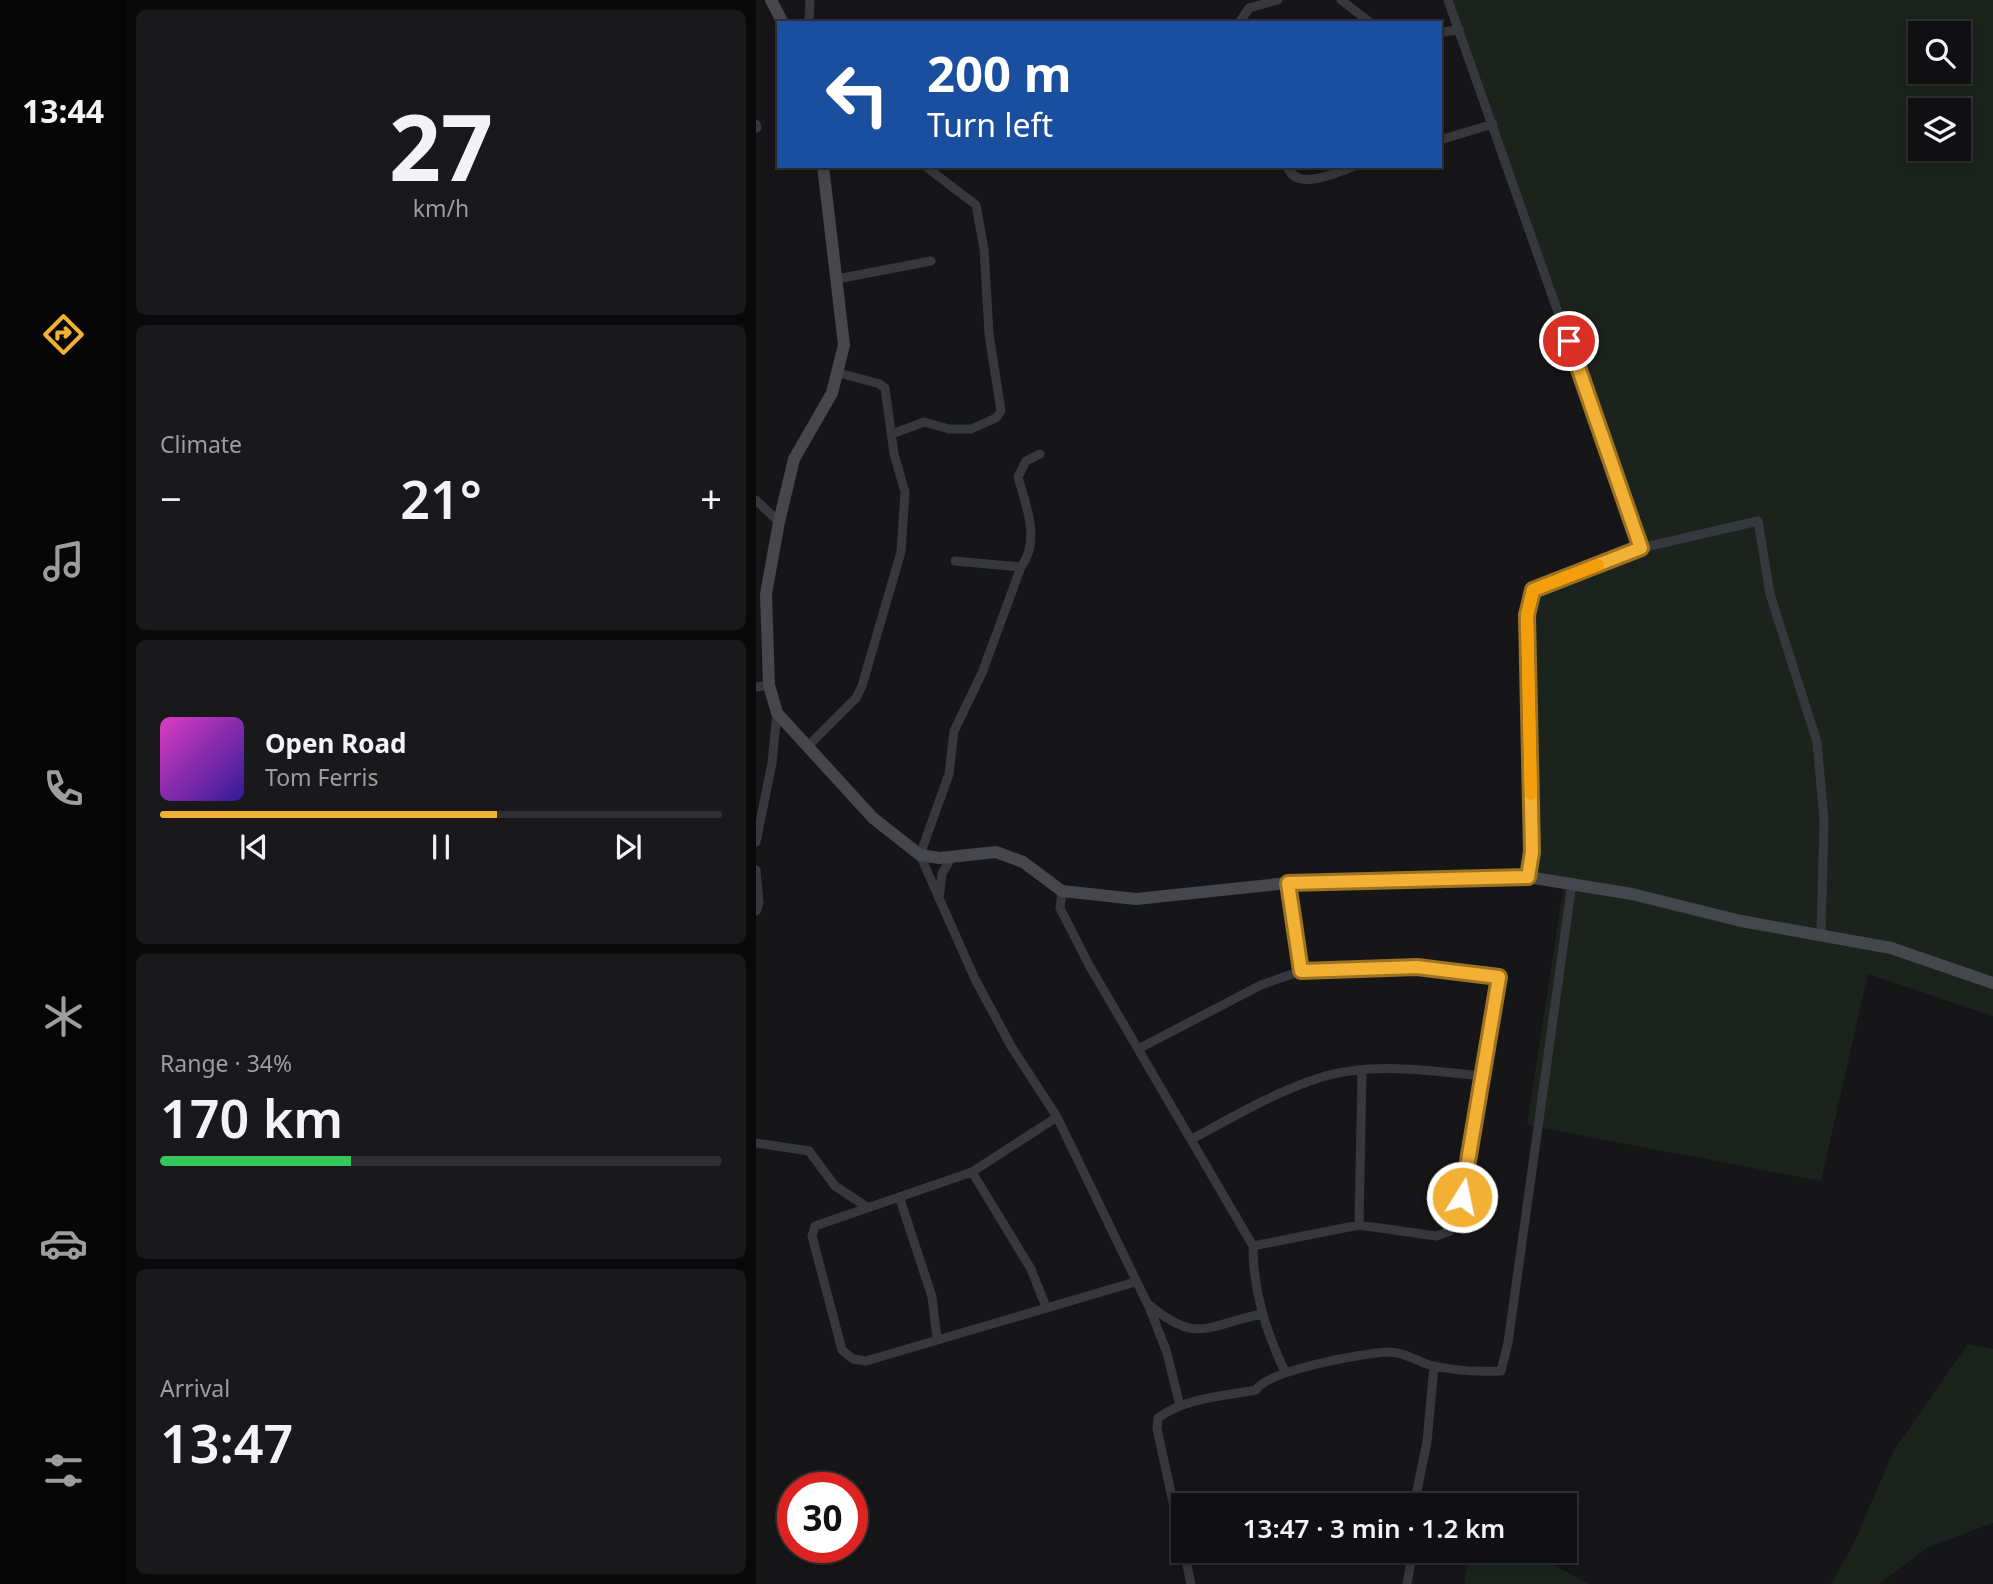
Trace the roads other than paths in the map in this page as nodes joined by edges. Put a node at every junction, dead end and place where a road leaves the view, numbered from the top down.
1 (771, 0) edge
2 (810, 0) edge
3 (1278, 0) edge
4 (1341, 0) edge
5 (1448, 0) edge
6 (782, 21) edge
7 (809, 21) edge
8 (1240, 21) edge
9 (1368, 21) edge
10 (1459, 29) junction
11 (1442, 33) edge
12 (1493, 124) junction
13 (1442, 139) edge
14 (823, 168) edge
15 (928, 168) edge
16 (1288, 168) edge
17 (1348, 168) edge
18 (931, 261) dead end
19 (837, 279) junction
20 (839, 373) junction
21 (892, 433) junction
22 (1040, 454) dead end
23 (756, 500) edge
24 (779, 522) junction
25 (1641, 548) junction
26 (955, 561) dead end
27 (1021, 567) junction
28 (762, 686) edge
29 (778, 713) junction
30 (808, 746) junction
31 (756, 842) edge
32 (920, 855) junction
33 (952, 856) junction
34 (756, 870) edge
35 (1528, 877) junction
36 (1288, 883) junction
37 (1572, 883) junction
38 (1062, 891) junction
39 (939, 901) junction
40 (756, 911) edge
41 (1821, 934) junction
42 (1301, 971) junction
43 (1993, 983) edge
44 (1140, 1048) junction
45 (1362, 1071) junction
46 (1481, 1076) junction
47 (1057, 1117) junction
48 (1192, 1139) junction
49 (756, 1143) edge
50 (972, 1172) junction
51 (900, 1199) junction
52 (867, 1207) junction
53 (1359, 1225) junction
54 (1253, 1246) junction
55 (1135, 1282) junction
56 (1147, 1303) junction
57 (1046, 1307) junction
58 (1262, 1314) junction
59 (937, 1338) junction
60 (1434, 1366) junction
61 (1285, 1372) junction
62 (1180, 1406) junction
63 (1417, 1493) edge
64 (1411, 1563) edge
65 (1191, 1584) edge
66 (1407, 1584) edge

1 - 6 street
2 - 7 street
3 - 8 street
4 - 9 street
5 - 10 street
10 - 11 street
10 - 12 street
12 - 13 street
12 - 25 street
14 - 19 street
15 - 21 street
16 - 17 street
18 - 19 street
19 - 20 street
20 - 21 street
20 - 24 street
21 - 30 street
22 - 27 street
23 - 24 street
24 - 28 street
25 - 35 street
25 - 41 street
26 - 27 street
27 - 32 street
28 - 29 street
29 - 30 street
29 - 31 street
30 - 32 street
32 - 33 street
32 - 39 street
33 - 38 street
33 - 39 street
34 - 40 street
35 - 36 street
35 - 37 street
36 - 38 street
36 - 42 street
37 - 41 street
37 - 60 street
38 - 44 street
39 - 47 street
41 - 43 street
42 - 44 street
42 - 46 street
44 - 48 street
45 - 46 street
45 - 48 street
45 - 53 street
46 - 53 street
47 - 50 street
47 - 55 street
48 - 54 street
49 - 52 street
50 - 51 street
50 - 57 street
51 - 52 street
51 - 59 street
52 - 59 street
53 - 54 street
54 - 58 street
55 - 56 street
55 - 57 street
56 - 58 street
56 - 62 street
57 - 59 street
58 - 61 street
60 - 61 street
60 - 63 street
61 - 62 street
62 - 65 street
64 - 66 street

